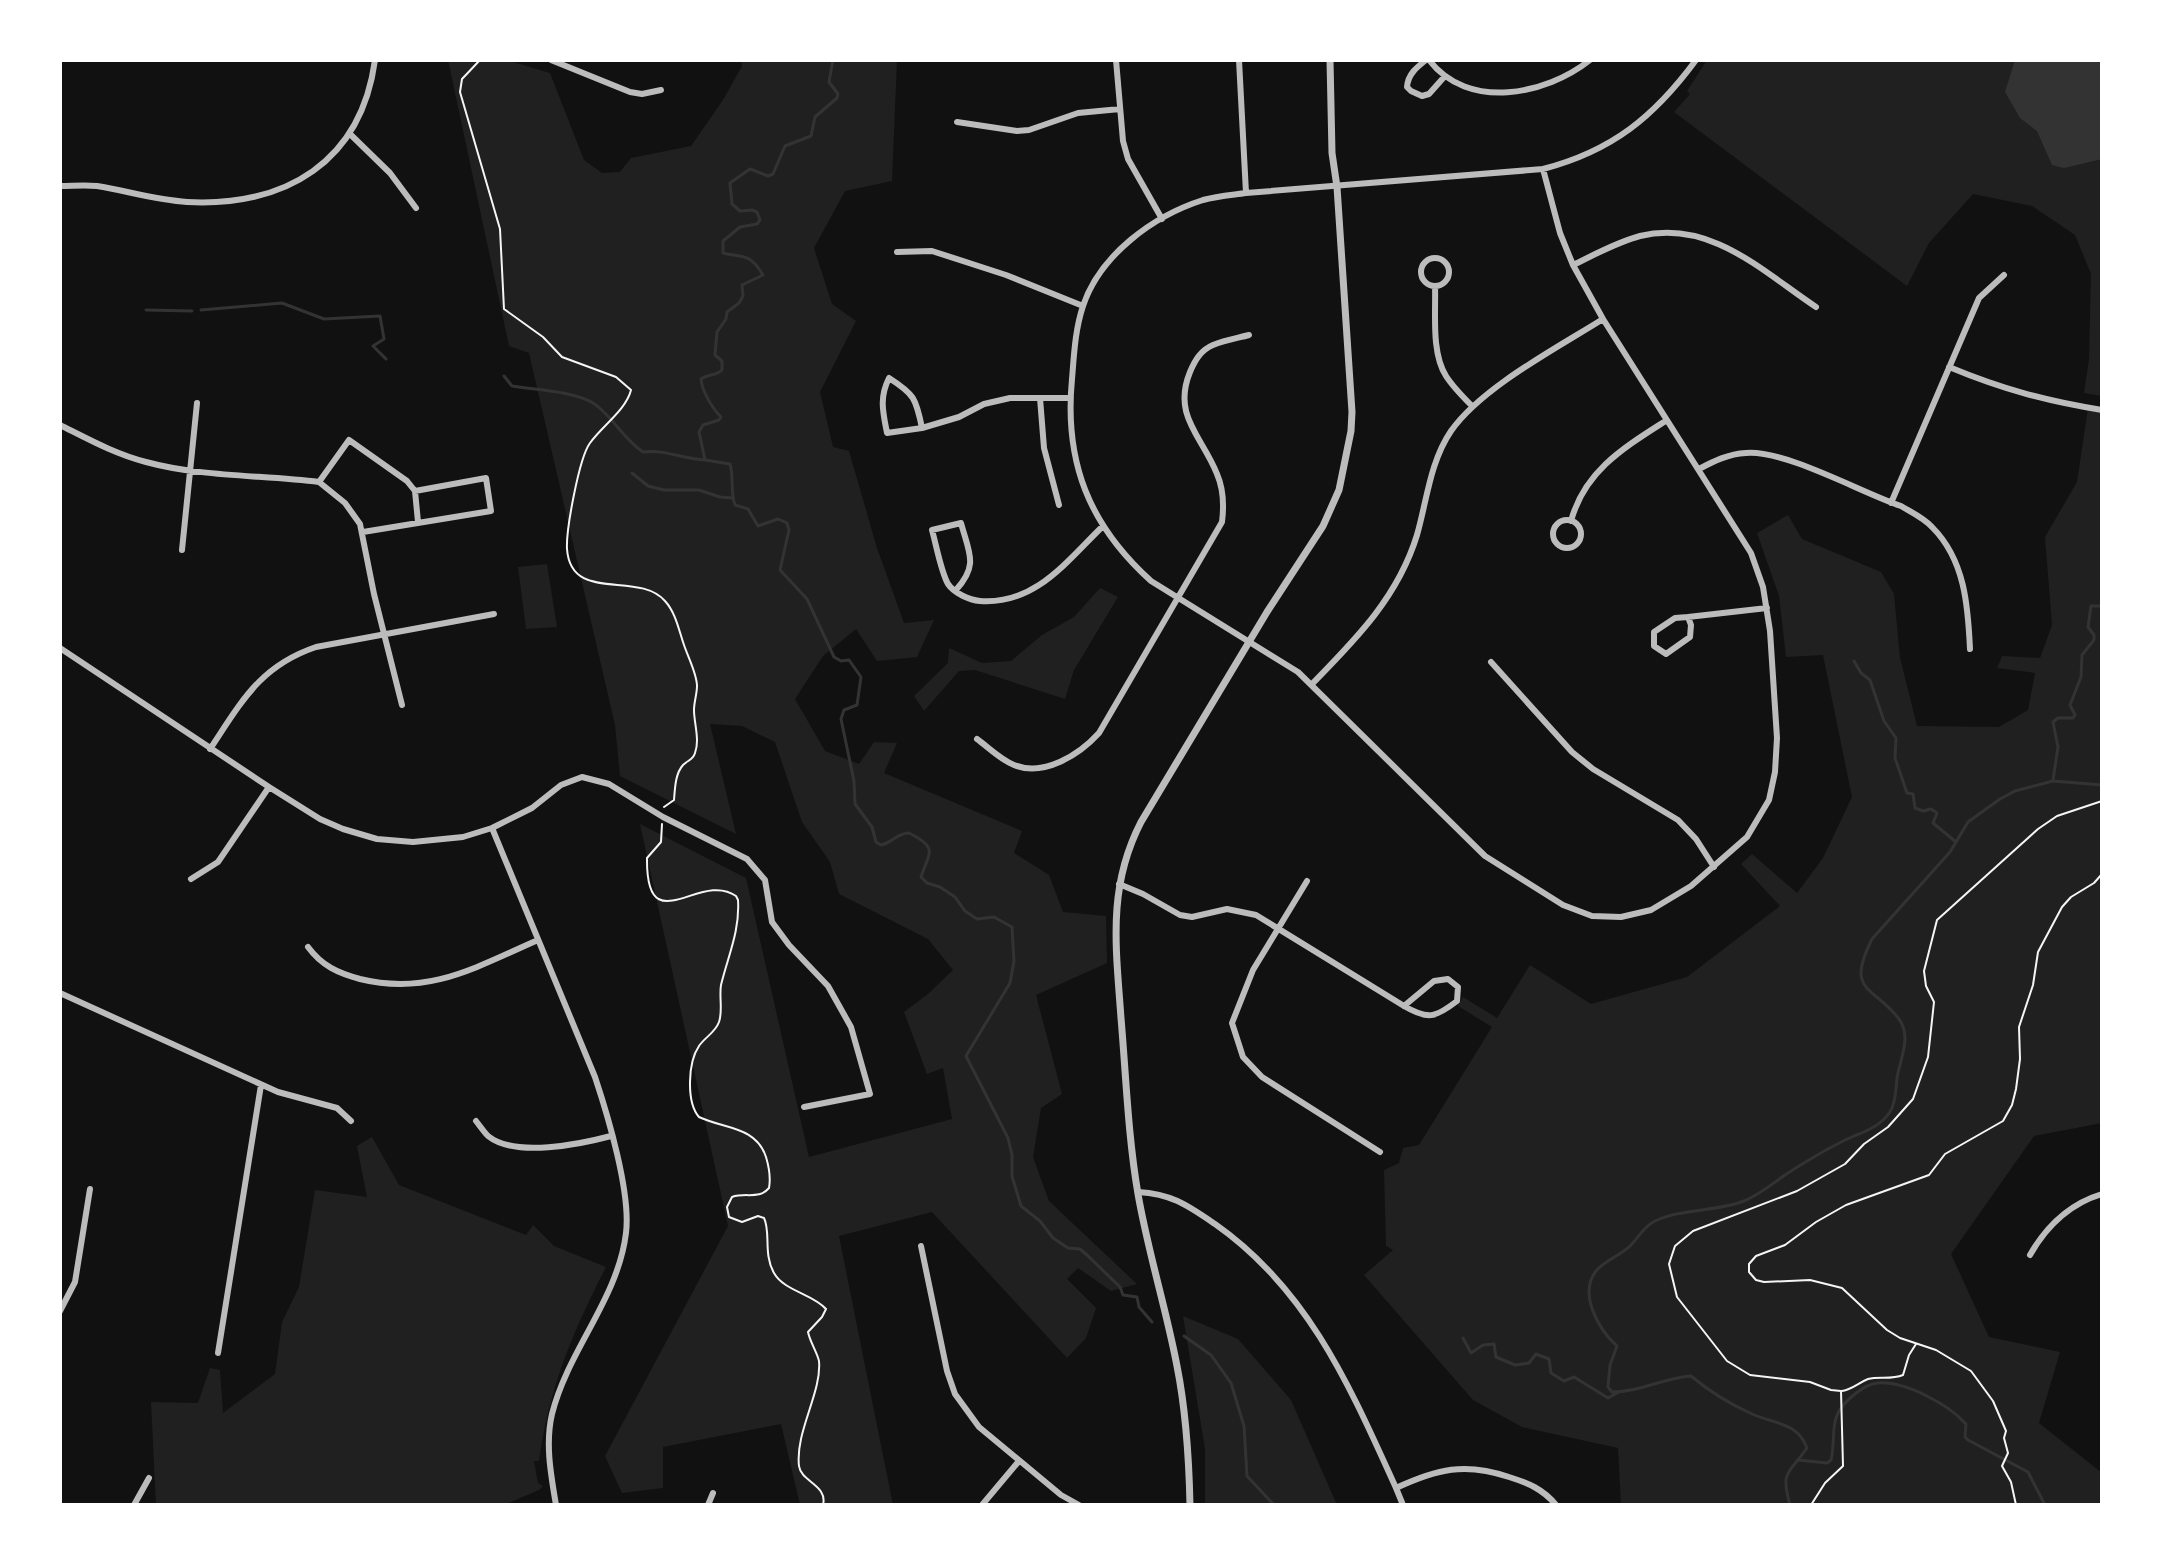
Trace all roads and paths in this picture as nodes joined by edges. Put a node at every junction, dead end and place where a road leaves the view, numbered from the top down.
1 (375, 60) edge
2 (480, 60) edge
3 (551, 60) edge
4 (1116, 60) edge
5 (1239, 60) edge
6 (1330, 60) edge
7 (1428, 60) edge
8 (1590, 60) edge
9 (1696, 60) edge
10 (1445, 76) junction
11 (661, 90) dead end
12 (1120, 109) junction
13 (957, 122) dead end
14 (350, 134) junction
15 (1543, 169) junction
16 (60, 186) edge
17 (1337, 187) junction
18 (1246, 193) junction
19 (416, 208) dead end
20 (1162, 219) junction
21 (897, 252) dead end
22 (1573, 265) junction
23 (2004, 275) dead end
24 (1435, 286) junction
25 (1083, 306) junction
26 (1816, 307) dead end
27 (1603, 319) junction
28 (1249, 335) dead end
29 (1949, 367) junction
30 (1040, 398) junction
31 (1070, 398) junction
32 (197, 403) dead end
33 (1472, 406) junction
34 (2102, 410) edge
35 (1667, 420) junction
36 (60, 425) edge
37 (922, 428) junction
38 (1699, 469) junction
39 (191, 470) junction
40 (319, 482) junction
41 (415, 491) junction
42 (1891, 503) junction
43 (1059, 505) dead end
44 (1571, 521) junction
45 (418, 522) junction
46 (1102, 527) junction
47 (363, 532) junction
48 (182, 550) dead end
49 (956, 590) junction
50 (1178, 599) junction
51 (1767, 608) junction
52 (494, 614) dead end
53 (1688, 617) junction
54 (384, 634) junction
55 (1250, 641) junction
56 (60, 648) edge
57 (1970, 649) dead end
58 (1491, 662) dead end
59 (1312, 684) junction
60 (402, 705) dead end
61 (977, 739) dead end
62 (210, 749) junction
63 (269, 787) junction
64 (2102, 801) edge
65 (663, 817) junction
66 (492, 828) junction
67 (1714, 867) junction
68 (2102, 874) edge
69 (191, 879) dead end
70 (1307, 881) dead end
71 (1119, 884) junction
72 (1279, 927) junction
73 (538, 940) junction
74 (308, 947) dead end
75 (60, 993) edge
76 (1404, 1006) junction
77 (261, 1085) junction
78 (804, 1107) dead end
79 (351, 1121) dead end
80 (476, 1121) dead end
81 (611, 1136) junction
82 (1380, 1152) dead end
83 (90, 1189) dead end
84 (1138, 1192) junction
85 (2102, 1194) edge
86 (921, 1246) dead end
87 (2030, 1255) dead end
88 (60, 1311) edge
89 (1915, 1342) junction
90 (218, 1353) dead end
91 (1841, 1391) junction
92 (1019, 1461) junction
93 (149, 1478) dead end
94 (1396, 1488) junction
95 (713, 1493) dead end
96 (134, 1505) edge
97 (556, 1505) edge
98 (708, 1505) edge
99 (823, 1505) edge
100 (982, 1505) edge
101 (1079, 1505) edge
102 (1190, 1505) edge
103 (1403, 1505) edge
104 (1556, 1505) edge
105 (1811, 1505) edge
106 (2016, 1505) edge

1 - 14 street
2 - 65 path
3 - 11 street
4 - 12 street
5 - 18 street
6 - 17 street
7 - 10 street
7 - 10 street
8 - 10 street
9 - 15 street
12 - 13 street
12 - 20 street
14 - 16 street
14 - 19 street
15 - 17 street
15 - 22 street
17 - 18 street
17 - 55 street
18 - 20 street
20 - 25 street
21 - 25 street
22 - 26 street
22 - 27 street
23 - 29 street
24 - 24 street
24 - 33 street
25 - 31 street
27 - 33 street
27 - 35 street
28 - 50 street
29 - 34 street
29 - 42 street
30 - 31 street
30 - 37 street
30 - 43 street
31 - 46 street
32 - 39 street
33 - 59 street
35 - 38 street
35 - 44 street
36 - 39 street
37 - 37 street
38 - 42 street
38 - 51 street
39 - 40 street
39 - 48 street
40 - 41 street
40 - 47 street
41 - 45 street
41 - 45 street
42 - 57 street
44 - 44 street
45 - 47 street
46 - 49 street
46 - 50 street
47 - 54 street
49 - 49 street
50 - 55 street
50 - 61 street
51 - 53 street
51 - 67 street
52 - 54 street
53 - 53 street
54 - 60 street
54 - 62 street
55 - 59 street
55 - 71 street
56 - 62 street
58 - 67 street
59 - 67 street
62 - 63 street
63 - 66 street
63 - 69 street
64 - 91 path
65 - 66 street
65 - 78 street
65 - 99 path
66 - 73 street
68 - 89 path
70 - 72 street
71 - 72 street
71 - 84 street
72 - 76 street
72 - 82 street
73 - 74 street
73 - 81 street
75 - 77 street
76 - 76 street
77 - 79 street
77 - 90 street
80 - 81 street
81 - 97 street
83 - 88 street
84 - 94 street
84 - 102 street
85 - 87 street
86 - 92 street
89 - 91 path
89 - 106 path
91 - 105 path
92 - 100 street
92 - 101 street
93 - 96 street
94 - 103 street
94 - 104 street
95 - 98 street

